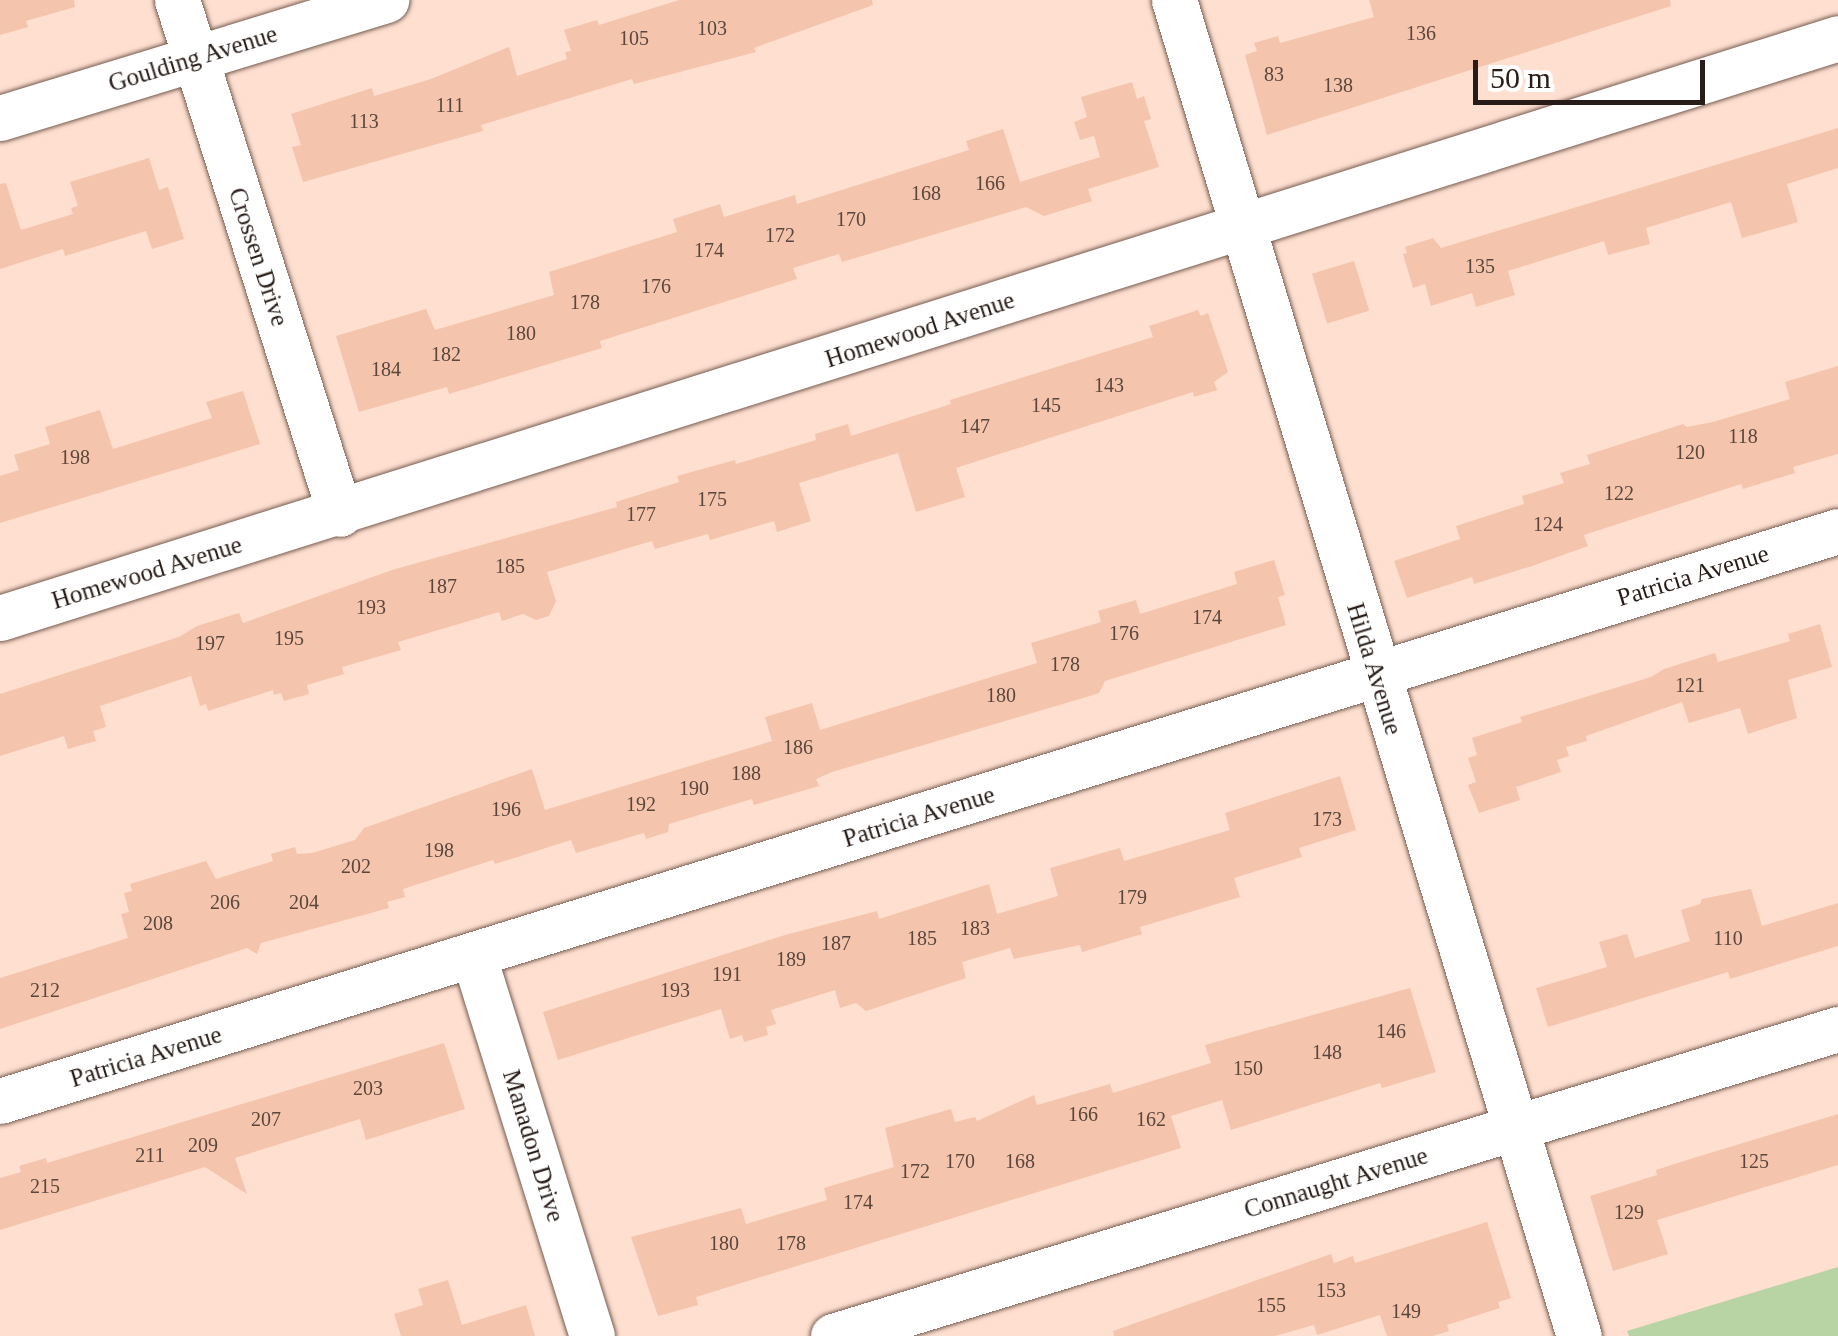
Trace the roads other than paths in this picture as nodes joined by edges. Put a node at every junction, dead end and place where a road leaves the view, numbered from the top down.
1 (177, 0) edge
2 (386, 0) edge
3 (1174, 0) edge
4 (1838, 38) edge
5 (195, 59) junction
6 (0, 118) edge
7 (1244, 228) junction
8 (340, 514) junction
9 (1838, 531) edge
10 (0, 618) edge
11 (1375, 673) junction
12 (474, 957) junction
13 (1838, 1029) edge
14 (0, 1101) edge
15 (1514, 1128) junction
16 (592, 1336) edge
17 (833, 1336) edge
18 (1579, 1336) edge

1 - 5 street, Crossen Drive
2 - 5 street, Goulding Avenue
3 - 7 street, Hilda Avenue
4 - 7 street, Homewood Avenue
5 - 6 street, Goulding Avenue
5 - 8 street, Crossen Drive
7 - 8 street, Homewood Avenue
7 - 11 street, Hilda Avenue
8 - 10 street, Homewood Avenue
9 - 11 street, Patricia Avenue
11 - 12 street, Patricia Avenue
11 - 15 street, Hilda Avenue
12 - 14 street, Patricia Avenue
12 - 16 street, Manadon Drive
13 - 15 street, Connaught Avenue
15 - 17 street, Connaught Avenue
15 - 18 street, Hilda Avenue

